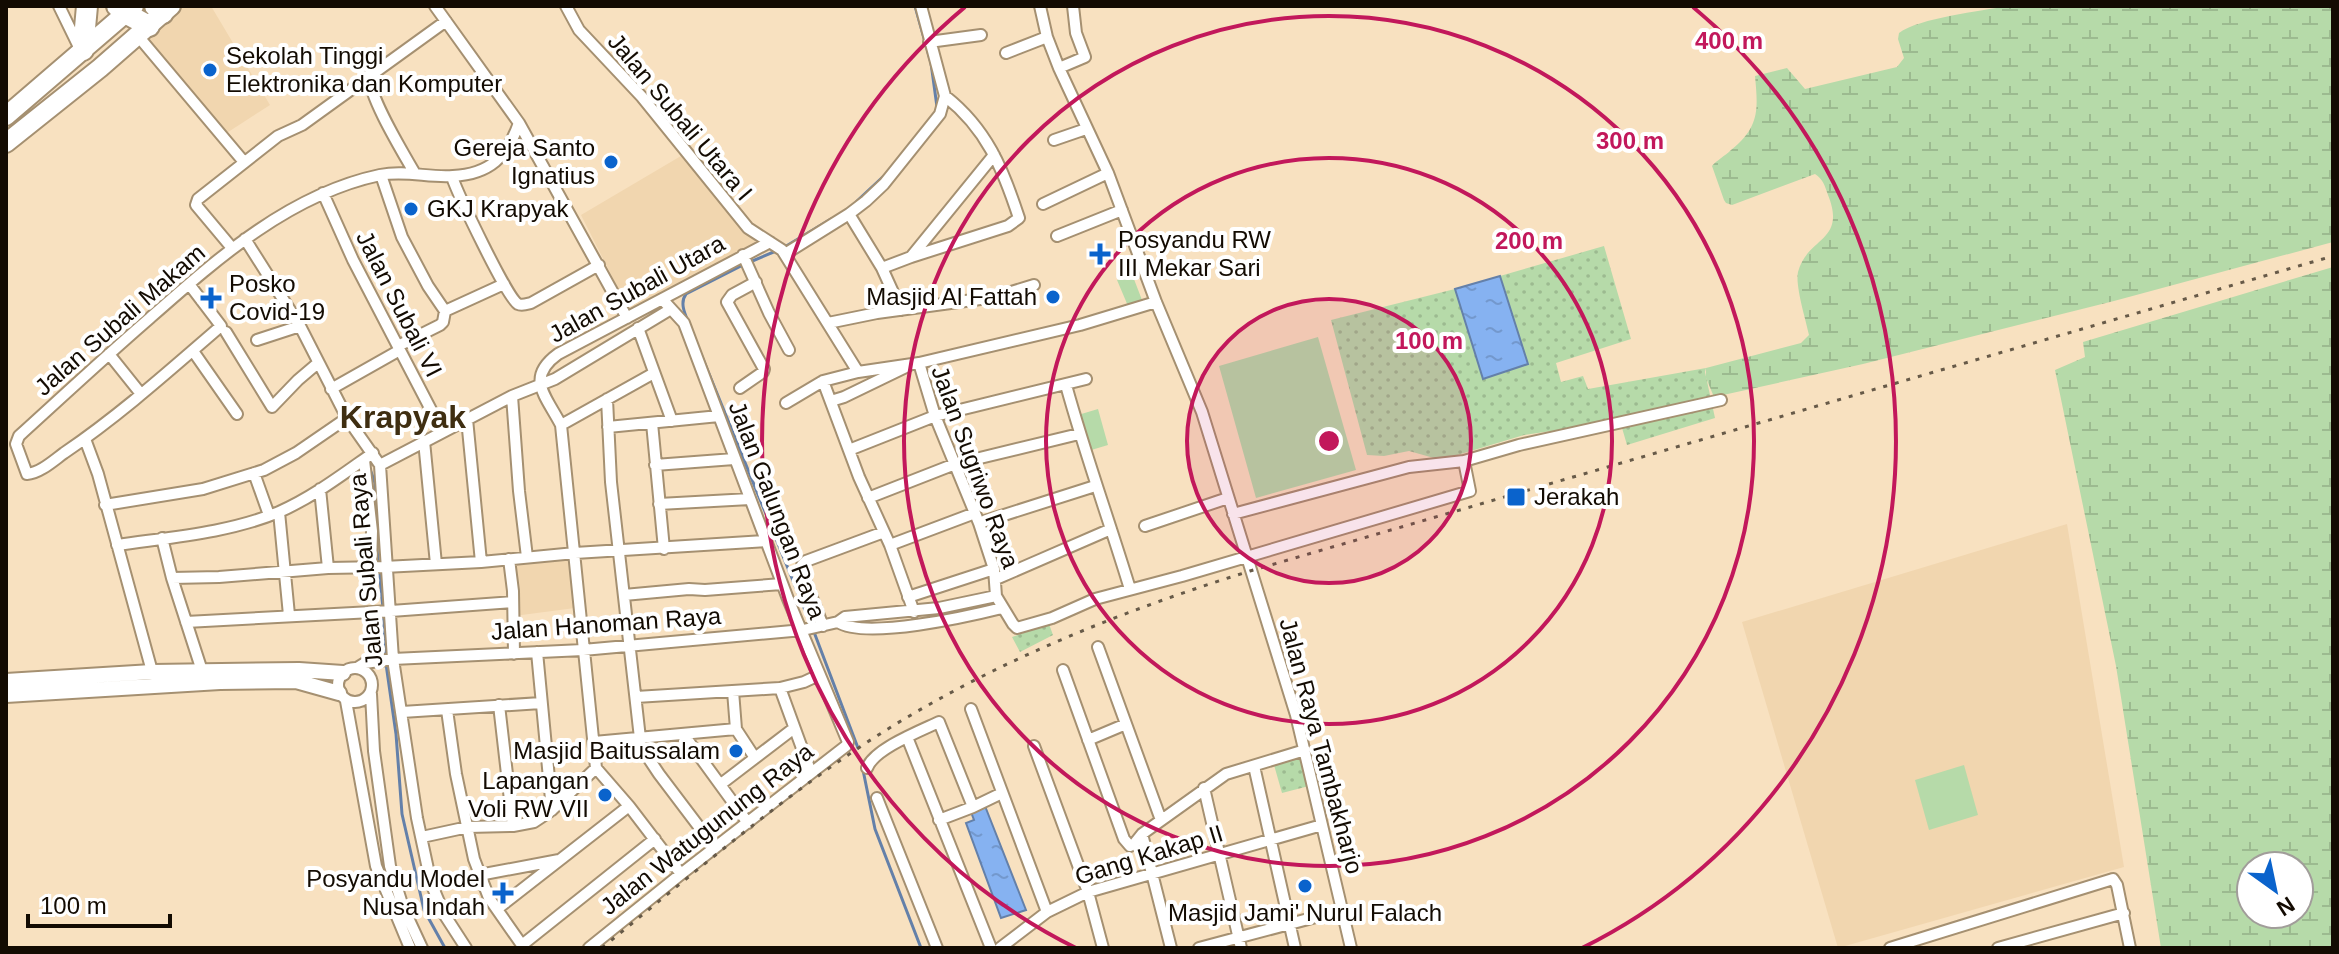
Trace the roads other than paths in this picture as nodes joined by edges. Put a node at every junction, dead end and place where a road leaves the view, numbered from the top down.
1 (59, 6) edge
2 (87, 6) edge
3 (435, 6) edge
4 (566, 6) edge
5 (921, 6) edge
6 (1040, 6) edge
7 (1073, 6) edge
8 (125, 8) edge
9 (155, 17) edge
10 (446, 21) junction
11 (981, 35) dead end
12 (1047, 37) junction
13 (929, 42) junction
14 (82, 51) junction
15 (1006, 53) dead end
16 (1059, 68) junction
17 (369, 75) junction
18 (945, 96) junction
19 (6, 116) edge
20 (519, 123) junction
21 (1086, 129) junction
22 (1054, 140) dead end
23 (6, 143) edge
24 (994, 155) junction
25 (244, 162) junction
26 (414, 172) junction
27 (1108, 173) junction
28 (381, 175) junction
29 (452, 177) junction
30 (323, 193) junction
31 (1043, 204) dead end
32 (1122, 210) junction
33 (849, 214) junction
34 (1057, 236) dead end
35 (245, 239) junction
36 (778, 247) junction
37 (232, 248) junction
38 (911, 257) junction
39 (746, 261) junction
40 (599, 265) junction
41 (882, 268) junction
42 (756, 282) junction
43 (189, 284) junction
44 (504, 284) junction
45 (1034, 285) dead end
46 (662, 299) junction
47 (1156, 302) junction
48 (671, 309) junction
49 (901, 310) junction
50 (445, 311) junction
51 (627, 318) junction
52 (828, 323) junction
53 (300, 326) junction
54 (638, 328) junction
55 (226, 332) dead end
56 (257, 340) dead end
57 (399, 348) junction
58 (789, 350) dead end
59 (193, 351) junction
60 (109, 354) junction
61 (318, 363) junction
62 (916, 363) junction
63 (858, 372) junction
64 (654, 373) junction
65 (1086, 379) dead end
66 (823, 381) junction
67 (540, 385) junction
68 (1066, 385) junction
69 (740, 388) dead end
70 (331, 389) junction
71 (141, 394) junction
72 (512, 396) junction
73 (607, 399) junction
74 (1721, 400) dead end
75 (831, 401) junction
76 (786, 403) dead end
77 (237, 414) dead end
78 (719, 416) junction
79 (935, 416) junction
80 (467, 419) junction
81 (343, 421) junction
82 (672, 421) junction
83 (652, 423) junction
84 (561, 425) junction
85 (608, 427) junction
86 (442, 431) junction
87 (1079, 434) junction
88 (85, 439) junction
89 (424, 441) junction
90 (849, 450) junction
91 (368, 457) junction
92 (734, 459) junction
93 (1464, 461) junction
94 (955, 464) junction
95 (380, 465) junction
96 (655, 465) junction
97 (254, 473) junction
98 (1092, 487) dead end
99 (320, 489) junction
100 (868, 498) junction
101 (1228, 498) junction
102 (750, 499) junction
103 (659, 504) junction
104 (105, 505) junction
105 (274, 514) junction
106 (1233, 514) junction
107 (977, 518) junction
108 (1145, 526) dead end
109 (1111, 529) junction
110 (884, 532) junction
111 (162, 538) junction
112 (766, 541) junction
113 (117, 545) junction
114 (890, 545) junction
115 (664, 549) junction
116 (620, 550) junction
117 (575, 553) junction
118 (527, 557) junction
119 (1246, 557) junction
120 (509, 559) junction
121 (481, 562) junction
122 (436, 564) junction
123 (379, 567) junction
124 (328, 568) junction
125 (285, 572) junction
126 (995, 574) junction
127 (172, 578) junction
128 (782, 584) junction
129 (1130, 589) junction
130 (624, 595) junction
131 (996, 596) junction
132 (908, 597) junction
133 (513, 602) junction
134 (959, 606) junction
135 (939, 608) junction
136 (1002, 608) junction
137 (384, 612) junction
138 (914, 612) junction
139 (289, 615) junction
140 (963, 617) junction
141 (942, 621) junction
142 (186, 622) junction
143 (838, 622) junction
144 (822, 626) junction
145 (804, 630) junction
146 (631, 646) junction
147 (1098, 647) dead end
148 (583, 650) junction
149 (537, 652) junction
150 (514, 654) junction
151 (384, 660) junction
152 (350, 670) junction
153 (1063, 670) dead end
154 (819, 675) junction
155 (370, 676) junction
156 (204, 677) junction
157 (154, 679) junction
158 (6, 681) edge
159 (780, 688) junction
160 (733, 691) junction
161 (371, 694) junction
162 (6, 695) edge
163 (343, 697) junction
164 (636, 697) junction
165 (541, 703) junction
166 (499, 705) junction
167 (971, 709) dead end
168 (447, 710) junction
169 (402, 712) junction
170 (1126, 724) junction
171 (736, 729) junction
172 (793, 729) junction
173 (684, 735) junction
174 (640, 737) junction
175 (907, 737) junction
176 (1088, 740) junction
177 (594, 742) junction
178 (848, 742) joint
179 (1034, 746) dead end
180 (1305, 750) junction
181 (374, 751) junction
182 (357, 755) junction
183 (755, 758) junction
184 (1254, 766) junction
185 (596, 768) junction
186 (867, 768) dead end
187 (811, 773) junction
188 (721, 784) junction
189 (1204, 788) junction
190 (1002, 793) junction
191 (877, 798) dead end
192 (629, 806) junction
193 (973, 807) junction
194 (552, 810) junction
195 (939, 820) junction
196 (1161, 820) junction
197 (748, 823) junction
198 (1322, 825) junction
199 (513, 826) junction
200 (468, 827) junction
201 (1142, 834) junction
202 (422, 837) junction
203 (655, 839) junction
204 (1271, 840) junction
205 (715, 848) junction
206 (1218, 854) junction
207 (561, 859) junction
208 (681, 874) junction
209 (479, 875) junction
210 (1154, 875) junction
211 (1088, 892) junction
212 (497, 909) junction
213 (1342, 910) junction
214 (2123, 910) junction
215 (1047, 912) junction
216 (1288, 923) junction
217 (1240, 943) edge
218 (523, 947) edge
219 (410, 948) edge
220 (422, 948) edge
221 (466, 948) edge
222 (589, 948) edge
223 (937, 948) edge
224 (991, 948) edge
225 (1000, 948) edge
226 (1103, 948) edge
227 (1171, 948) edge
228 (1199, 948) edge
229 (1295, 948) edge
230 (1351, 948) edge
231 (1890, 948) edge
232 (1998, 948) edge
233 (2130, 948) edge

1 - 14 street
2 - 14 highway
3 - 10 street
4 - 36 street, Jalan Subali Utara I
5 - 13 street
6 - 12 street, Jalan Raya Tambakharjo
7 - 16 street
8 - 9 highway
8 - 14 highway
9 - 23 highway
9 - 25 street
10 - 17 street
10 - 20 street
11 - 13 street
12 - 15 street
12 - 16 street, Jalan Raya Tambakharjo
13 - 18 street
14 - 19 highway
16 - 21 street, Jalan Raya Tambakharjo
17 - 25 street
17 - 26 street
18 - 24 street
18 - 33 street, Jalan Subali Utara
20 - 29 street
20 - 40 street
21 - 22 street
21 - 27 street, Jalan Raya Tambakharjo
24 - 38 street
24 - 38 street
25 - 37 street
26 - 28 street
26 - 29 street
27 - 31 street
27 - 32 street, Jalan Raya Tambakharjo
28 - 30 street
28 - 50 street
29 - 44 street
30 - 35 street
30 - 57 street, Jalan Subali VI
32 - 34 street
32 - 47 street, Jalan Raya Tambakharjo
33 - 36 street, Jalan Subali Utara
33 - 41 street
35 - 37 street, Jalan Subali Makam
35 - 53 street, Jalan Subali Raya
36 - 39 street, Jalan Subali Utara
36 - 52 street
37 - 43 street, Jalan Subali Makam
38 - 41 street
39 - 42 street
39 - 46 street, Jalan Subali Utara
40 - 44 street
40 - 51 street
41 - 49 street
42 - 58 street
42 - 69 street
43 - 59 street
43 - 60 street, Jalan Subali Makam
44 - 50 street
45 - 49 street
46 - 48 street, Jalan Galungan Raya
46 - 51 street, Jalan Subali Utara
47 - 62 street
47 - 101 street, Jalan Raya Tambakharjo
48 - 54 street
48 - 78 street, Jalan Galungan Raya
49 - 52 street
50 - 57 street
51 - 67 street, Jalan Subali Utara
52 - 63 street
53 - 56 street
53 - 61 street, Jalan Subali Raya
54 - 64 street
54 - 67 street
55 - 61 street
57 - 70 street
57 - 86 street, Jalan Subali VI
59 - 71 street
59 - 77 street
60 - 71 street
60 - 88 street, Jalan Subali Makam
61 - 70 street, Jalan Subali Raya
62 - 63 street, Jalan Sugriwo Raya
62 - 75 street
62 - 79 street, Jalan Sugriwo Raya
63 - 66 street, Jalan Sugriwo Raya
64 - 73 street
64 - 82 street
65 - 68 street
66 - 75 street
66 - 76 street, Jalan Sugriwo Raya
67 - 72 street
67 - 84 street
68 - 79 street
68 - 87 street
70 - 81 street, Jalan Subali Raya
71 - 88 street
72 - 80 street
72 - 118 street
73 - 84 street
73 - 85 street
74 - 93 street
75 - 90 street
78 - 82 street
78 - 92 street, Jalan Galungan Raya
79 - 90 street
79 - 94 street, Jalan Sugriwo Raya
80 - 86 street
80 - 121 street
81 - 91 street, Jalan Subali Raya
81 - 97 street
82 - 83 street
83 - 85 street
83 - 96 street
84 - 117 street
85 - 116 street
86 - 89 street
87 - 94 street
87 - 109 street
88 - 104 street
89 - 95 street
89 - 122 street
90 - 100 street
91 - 95 street, Jalan Subali Raya
91 - 99 street
91 - 123 street
92 - 96 street
92 - 102 street, Jalan Galungan Raya
93 - 106 street
93 - 119 street
94 - 100 street
94 - 107 street, Jalan Sugriwo Raya
95 - 123 street, Jalan Subali Raya
96 - 103 street
97 - 104 street
97 - 105 street
98 - 107 street
99 - 105 street
99 - 124 street
100 - 110 street
101 - 106 street, Jalan Raya Tambakharjo
101 - 108 street
102 - 103 street
102 - 112 street, Jalan Galungan Raya
103 - 115 street
104 - 113 street
105 - 111 street
105 - 125 street
106 - 119 street, Jalan Raya Tambakharjo
107 - 114 street
107 - 126 street, Jalan Sugriwo Raya
109 - 126 street
109 - 129 street
110 - 114 street
110 - 144 street
111 - 113 street
111 - 127 street
112 - 115 street
112 - 128 street, Jalan Galungan Raya
113 - 157 street
114 - 132 street
115 - 116 street
116 - 117 street
116 - 130 street
117 - 118 street
117 - 148 street
118 - 120 street
119 - 129 street
119 - 180 street, Jalan Raya Tambakharjo
120 - 121 street
120 - 133 street
121 - 122 street
122 - 123 street
123 - 124 street
123 - 137 street, Jalan Subali Raya
124 - 125 street
125 - 127 street
125 - 139 street
126 - 131 street, Jalan Sugriwo Raya
126 - 132 street
127 - 142 street
128 - 130 street
128 - 145 street, Jalan Galungan Raya
129 - 136 street
130 - 146 street
131 - 134 street, Jalan Sugriwo Raya
131 - 136 street, Jalan Sugriwo Raya
132 - 138 street
133 - 137 street
133 - 150 street
134 - 135 street, Jalan Sugriwo Raya
134 - 140 street
135 - 138 street, Jalan Sugriwo Raya
135 - 141 street
136 - 140 street, Jalan Sugriwo Raya
137 - 139 street
137 - 151 street, Jalan Subali Raya
138 - 143 street, Jalan Sugriwo Raya
139 - 142 street
140 - 141 street, Jalan Sugriwo Raya
141 - 143 street, Jalan Sugriwo Raya
142 - 156 street
143 - 144 street, Jalan Sugriwo Raya
144 - 145 street, Jalan Hanoman Raya
145 - 146 street, Jalan Hanoman Raya
145 - 154 street, Jalan Galungan Raya
146 - 148 street, Jalan Hanoman Raya
146 - 164 street
147 - 170 street
148 - 149 street, Jalan Hanoman Raya
148 - 177 street
149 - 150 street, Jalan Hanoman Raya
149 - 165 street
150 - 151 street, Jalan Hanoman Raya
151 - 152 street, Jalan Hanoman Raya
151 - 155 street
151 - 169 street, Jalan Subali Raya
152 - 155 street
152 - 156 street, Jalan Hanoman Raya
152 - 163 street
153 - 176 street
154 - 159 street
154 - 178 street, Jalan Galungan Raya
155 - 161 street
156 - 157 street, Jalan Hanoman Raya
156 - 163 street, Jalan Hanoman Raya
157 - 158 street, Jalan Hanoman Raya
157 - 162 street, Jalan Hanoman Raya
159 - 160 street
159 - 172 street
160 - 164 street
160 - 171 street
161 - 163 street
161 - 181 street
163 - 182 street
164 - 174 street
165 - 166 street
165 - 194 street
166 - 168 street
166 - 199 street
167 - 190 street
168 - 169 street
168 - 200 street
169 - 202 street, Jalan Subali Raya
170 - 176 street
170 - 196 street
171 - 173 street
171 - 183 street
172 - 183 street
172 - 187 street
173 - 174 street
173 - 188 street
174 - 177 street
174 - 205 street
175 - 186 street
175 - 193 street
175 - 195 street
176 - 201 street
177 - 185 street
178 - 187 street, Jalan Watugunung Raya
179 - 211 street
180 - 184 street
180 - 198 street, Jalan Raya Tambakharjo
181 - 182 street
181 - 220 street
182 - 219 street
183 - 188 street
184 - 189 street
184 - 204 street
185 - 192 street
185 - 194 street
187 - 197 street, Jalan Watugunung Raya
188 - 197 street
189 - 196 street
189 - 206 street
190 - 193 street
190 - 215 street
191 - 223 street
192 - 203 street
192 - 207 street
193 - 195 street
194 - 199 street
195 - 224 street
196 - 201 street
197 - 205 street, Jalan Watugunung Raya
198 - 204 street, Gang Kakap II
198 - 213 street, Jalan Raya Tambakharjo
199 - 200 street
200 - 202 street
200 - 209 street
201 - 210 street
202 - 221 street, Jalan Subali Raya
203 - 208 street
203 - 218 street
204 - 206 street, Gang Kakap II
204 - 216 street
205 - 208 street, Jalan Watugunung Raya
206 - 210 street, Gang Kakap II
206 - 217 street
207 - 209 street
207 - 212 street
208 - 222 street, Jalan Watugunung Raya
209 - 212 street
210 - 211 street, Gang Kakap II
210 - 227 street
211 - 215 street, Gang Kakap II
211 - 226 street
212 - 218 street
213 - 216 street
213 - 230 street, Jalan Raya Tambakharjo
214 - 231 street
214 - 232 street
214 - 233 street
215 - 225 street, Gang Kakap II
216 - 217 street
216 - 229 street
217 - 228 street

